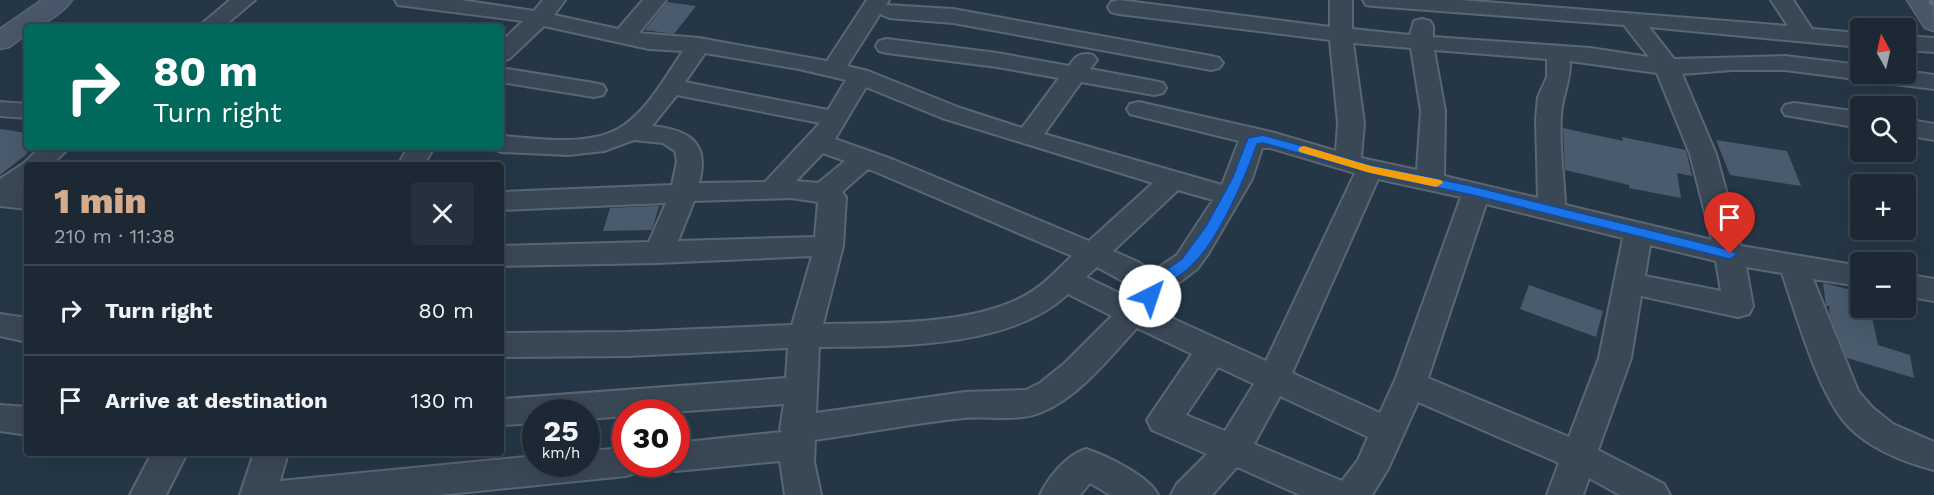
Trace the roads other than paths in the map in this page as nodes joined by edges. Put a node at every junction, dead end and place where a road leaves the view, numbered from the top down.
1 (59, 0) edge
2 (76, 0) edge
3 (244, 0) edge
4 (406, 0) edge
5 (554, 0) edge
6 (655, 0) edge
7 (1341, 0) edge
8 (1374, 0) edge
9 (1782, 0) edge
10 (1920, 0) edge
11 (1424, 2) edge
12 (1120, 4) edge
13 (883, 5) edge
14 (484, 8) junction
15 (540, 18) junction
16 (1631, 20) junction
17 (1934, 23) edge
18 (24, 24) edge
19 (24, 24) edge
20 (43, 24) edge
21 (213, 24) edge
22 (466, 24) edge
23 (1341, 35) junction
24 (624, 36) junction
25 (1805, 36) junction
26 (24, 38) edge
27 (1850, 39) edge
28 (0, 41) edge
29 (1097, 42) junction
30 (1421, 42) junction
31 (1916, 44) edge
32 (699, 45) junction
33 (1934, 45) edge
34 (887, 46) dead end
35 (504, 51) edge
36 (1558, 53) junction
37 (0, 56) edge
38 (1210, 63) dead end
39 (1666, 66) junction
40 (833, 70) junction
41 (1850, 71) edge
42 (1076, 74) junction
43 (504, 75) edge
44 (860, 76) junction
45 (1916, 80) edge
46 (1934, 82) edge
47 (670, 86) junction
48 (1154, 88) dead end
49 (594, 90) dead end
50 (0, 109) edge
51 (1139, 109) dead end
52 (1794, 110) dead end
53 (24, 111) edge
54 (1850, 118) edge
55 (1916, 129) edge
56 (827, 131) junction
57 (1934, 132) edge
58 (626, 134) junction
59 (1028, 138) junction
60 (1263, 139) junction
61 (504, 144) edge
62 (53, 150) edge
63 (864, 158) junction
64 (614, 160) dead end
65 (39, 162) edge
66 (1359, 166) junction
67 (24, 174) edge
68 (1173, 180) junction
69 (1430, 182) junction
70 (771, 191) junction
71 (683, 192) junction
72 (1475, 192) junction
73 (824, 193) junction
74 (0, 195) edge
75 (1229, 196) junction
76 (24, 199) edge
77 (504, 201) edge
78 (1552, 211) junction
79 (1638, 233) junction
80 (829, 246) junction
81 (658, 252) junction
82 (1093, 254) junction
83 (1730, 254) junction
84 (504, 256) edge
85 (1793, 264) junction
86 (1850, 274) edge
87 (1066, 280) junction
88 (1628, 283) junction
89 (1916, 287) edge
90 (1934, 290) edge
91 (1142, 302) junction
92 (0, 325) edge
93 (24, 329) edge
94 (804, 336) junction
95 (504, 345) edge
96 (1212, 350) junction
97 (1274, 377) junction
98 (1409, 384) junction
99 (800, 390) junction
100 (504, 412) edge
101 (0, 418) edge
102 (24, 422) edge
103 (1387, 431) junction
104 (797, 437) junction
105 (1233, 449) junction
106 (690, 455) edge
107 (168, 456) edge
108 (270, 456) edge
109 (1934, 456) edge
110 (1580, 457) junction
111 (612, 463) edge
112 (148, 495) edge
113 (258, 495) edge
114 (284, 495) edge
115 (803, 495) edge
116 (1058, 495) edge
117 (1140, 495) edge
118 (1189, 495) edge
119 (1337, 495) edge
120 (1352, 495) edge
121 (1565, 495) edge
122 (1652, 495) edge

1 - 19 street
2 - 20 street
3 - 21 street
4 - 14 street
5 - 15 street
6 - 24 street
7 - 23 street
8 - 11 street
9 - 25 street
10 - 17 street
11 - 16 street
11 - 30 street
12 - 23 street
12 - 29 street
13 - 29 street
13 - 40 street
14 - 15 street
14 - 22 street
15 - 24 street
15 - 35 street
16 - 25 street
16 - 39 street
18 - 28 street
23 - 30 street
23 - 66 street
24 - 32 street
25 - 27 street
26 - 37 street
29 - 38 street
29 - 42 street
30 - 36 street
30 - 69 street
31 - 33 street
32 - 40 street
32 - 47 street
34 - 42 street
36 - 39 street
36 - 78 street
39 - 41 street
39 - 83 street
40 - 44 street
42 - 48 street
42 - 59 street
43 - 49 street
44 - 56 street
44 - 59 street
45 - 46 street
47 - 56 street
47 - 58 street
50 - 53 street
51 - 60 street
52 - 54 street
55 - 57 street
56 - 63 street
56 - 70 street
58 - 61 street
58 - 64 street
58 - 71 street
59 - 68 street
60 - 66 street
60 - 75 street
62 - 65 street
63 - 73 street
63 - 82 street
66 - 69 street
66 - 97 street
67 - 74 street
68 - 75 street
68 - 82 street
69 - 72 street
70 - 71 street
70 - 73 street
71 - 77 street
71 - 81 street
72 - 78 street
72 - 98 street
73 - 80 street
74 - 76 street
75 - 91 street
78 - 79 street
79 - 83 street
79 - 88 street
80 - 81 street
80 - 94 street
81 - 84 street
82 - 87 street
82 - 91 street
83 - 85 street
83 - 88 street
85 - 86 street
85 - 109 street
87 - 91 street
87 - 94 street
88 - 110 street
89 - 90 street
91 - 96 street
91 - 104 street
92 - 93 street
94 - 95 street
94 - 99 street
96 - 97 street
96 - 105 street
97 - 103 street
97 - 105 street
98 - 103 street
98 - 110 street
99 - 100 street
99 - 104 street
101 - 102 street
103 - 120 street
104 - 106 street
104 - 115 street
105 - 118 street
105 - 119 street
107 - 112 street
108 - 113 street
110 - 121 street
110 - 122 street
111 - 114 street
116 - 117 street

